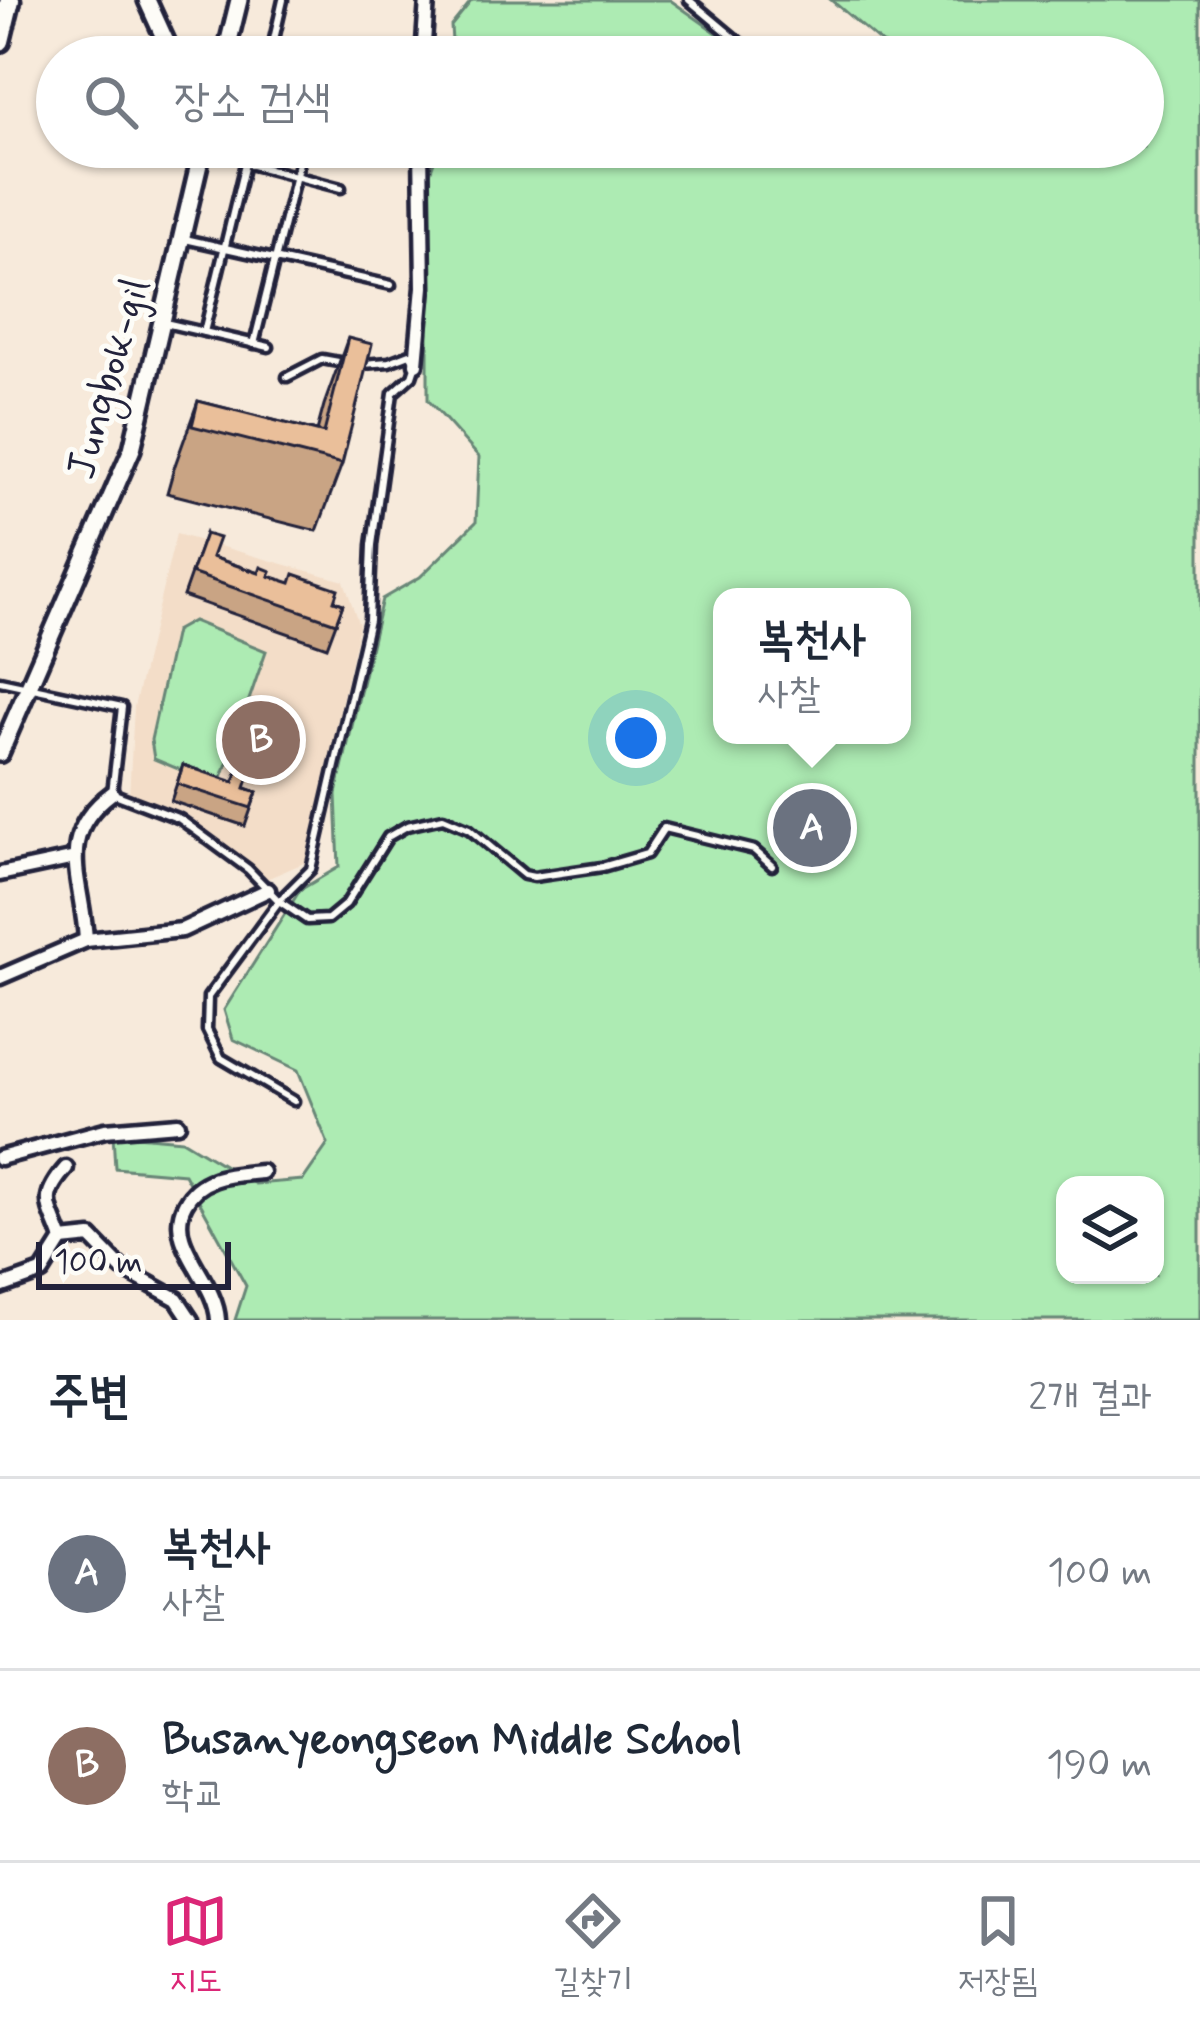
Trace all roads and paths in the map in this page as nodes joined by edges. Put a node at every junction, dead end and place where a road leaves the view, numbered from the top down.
1 (10, 0) edge
2 (147, 0) edge
3 (239, 0) edge
4 (283, 0) edge
5 (427, 0) edge
6 (689, 0) edge
7 (163, 36) edge
8 (230, 36) edge
9 (275, 36) edge
10 (424, 36) edge
11 (732, 36) edge
12 (0, 41) edge
13 (198, 168) edge
14 (244, 168) edge
15 (265, 168) edge
16 (298, 168) edge
17 (421, 168) edge
18 (296, 176) junction
19 (341, 188) dead end
20 (182, 238) junction
21 (225, 248) junction
22 (276, 259) junction
23 (391, 285) dead end
24 (162, 322) junction
25 (204, 332) junction
26 (254, 344) junction
27 (268, 347) dead end
28 (416, 364) junction
29 (287, 377) dead end
30 (0, 681) edge
31 (30, 687) junction
32 (0, 753) edge
33 (112, 793) junction
34 (75, 858) junction
35 (772, 866) dead end
36 (0, 874) edge
37 (268, 890) junction
38 (279, 902) junction
39 (86, 940) junction
40 (0, 977) edge
41 (295, 1101) dead end
42 (178, 1124) dead end
43 (0, 1158) edge
44 (66, 1168) dead end
45 (262, 1172) dead end
46 (62, 1240) junction
47 (0, 1287) edge
48 (191, 1320) edge
49 (218, 1320) edge

1 - 12 main road
2 - 7 street
3 - 8 street
4 - 9 lane
5 - 10 street
6 - 11 lane
13 - 20 street, Jungbok-gil
14 - 21 lane
15 - 18 lane
16 - 18 lane
17 - 28 street
18 - 19 lane
18 - 22 lane
20 - 21 lane
20 - 24 street, Jungbok-gil
21 - 22 lane
21 - 25 lane
22 - 23 lane
22 - 26 lane
24 - 25 lane
24 - 31 street, Jungbok-gil
25 - 26 lane
26 - 27 lane
28 - 29 lane
28 - 38 lane
30 - 31 lane
31 - 32 street, Jungbok-gil
31 - 33 lane
33 - 34 street
33 - 37 lane
34 - 36 street
34 - 39 street
35 - 38 lane
37 - 38 lane
37 - 39 street
38 - 41 lane
39 - 40 street
42 - 43 street
44 - 46 street
45 - 49 street
46 - 47 street
46 - 48 street

